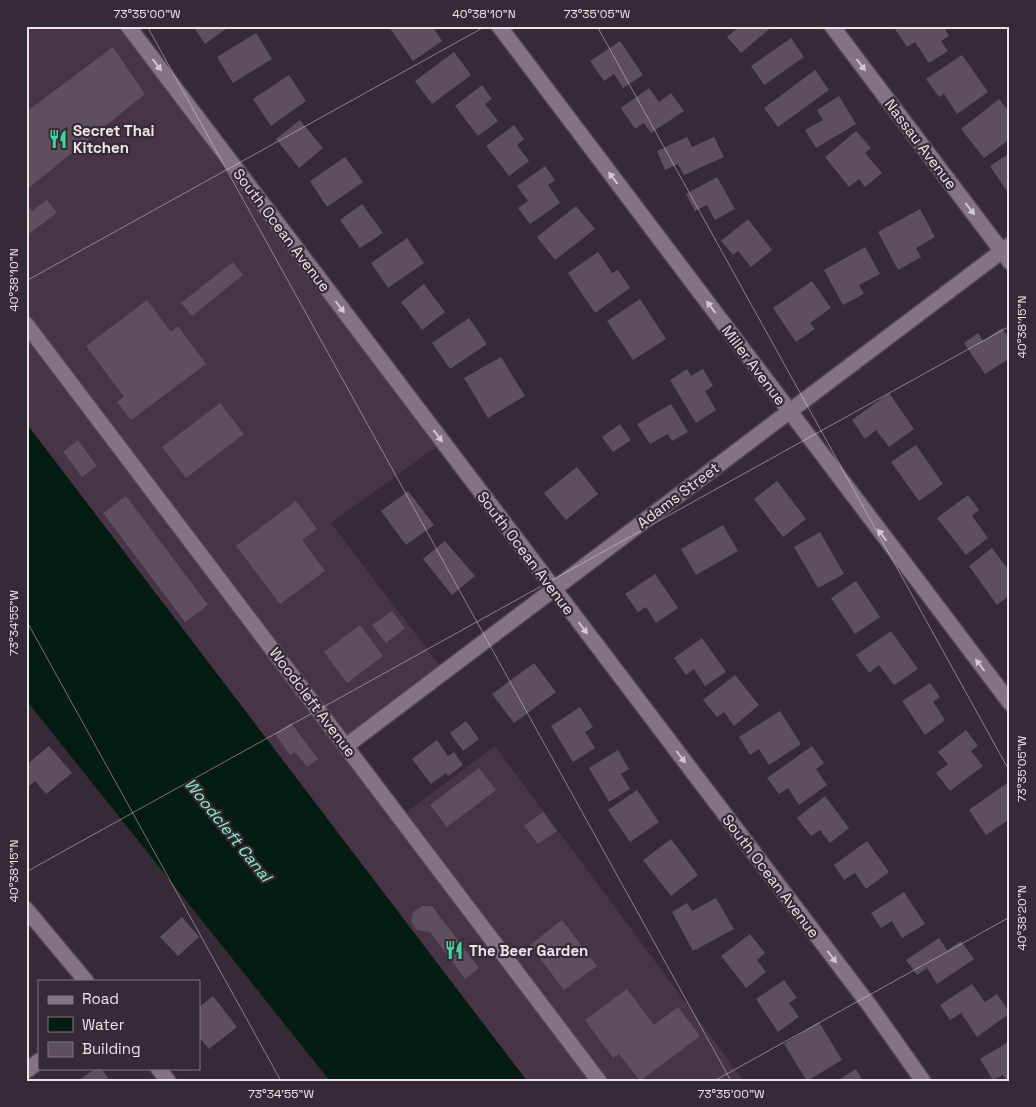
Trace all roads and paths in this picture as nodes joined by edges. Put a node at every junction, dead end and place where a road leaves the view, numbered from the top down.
1 (128, 26) edge
2 (499, 26) edge
3 (832, 26) edge
4 (1007, 253) edge
5 (26, 324) edge
6 (789, 412) junction
7 (553, 589) junction
8 (1010, 703) edge
9 (346, 746) junction
10 (26, 909) edge
11 (85, 980) edge
12 (38, 1062) edge
13 (160, 1070) edge
14 (26, 1071) edge
15 (168, 1081) edge
16 (599, 1081) edge
17 (923, 1081) edge

1 -> 7 street, South Ocean Avenue
6 -> 2 street, Miller Avenue
3 -> 4 street, Nassau Avenue
4 - 6 street, Adams Street
5 - 9 street, Woodcleft Avenue
6 - 7 street, Adams Street
8 -> 6 street, Miller Avenue
7 - 9 street, Adams Street
7 -> 17 street, South Ocean Avenue
9 - 16 street, Woodcleft Avenue
10 - 11 street
12 - 14 street
13 - 15 street

